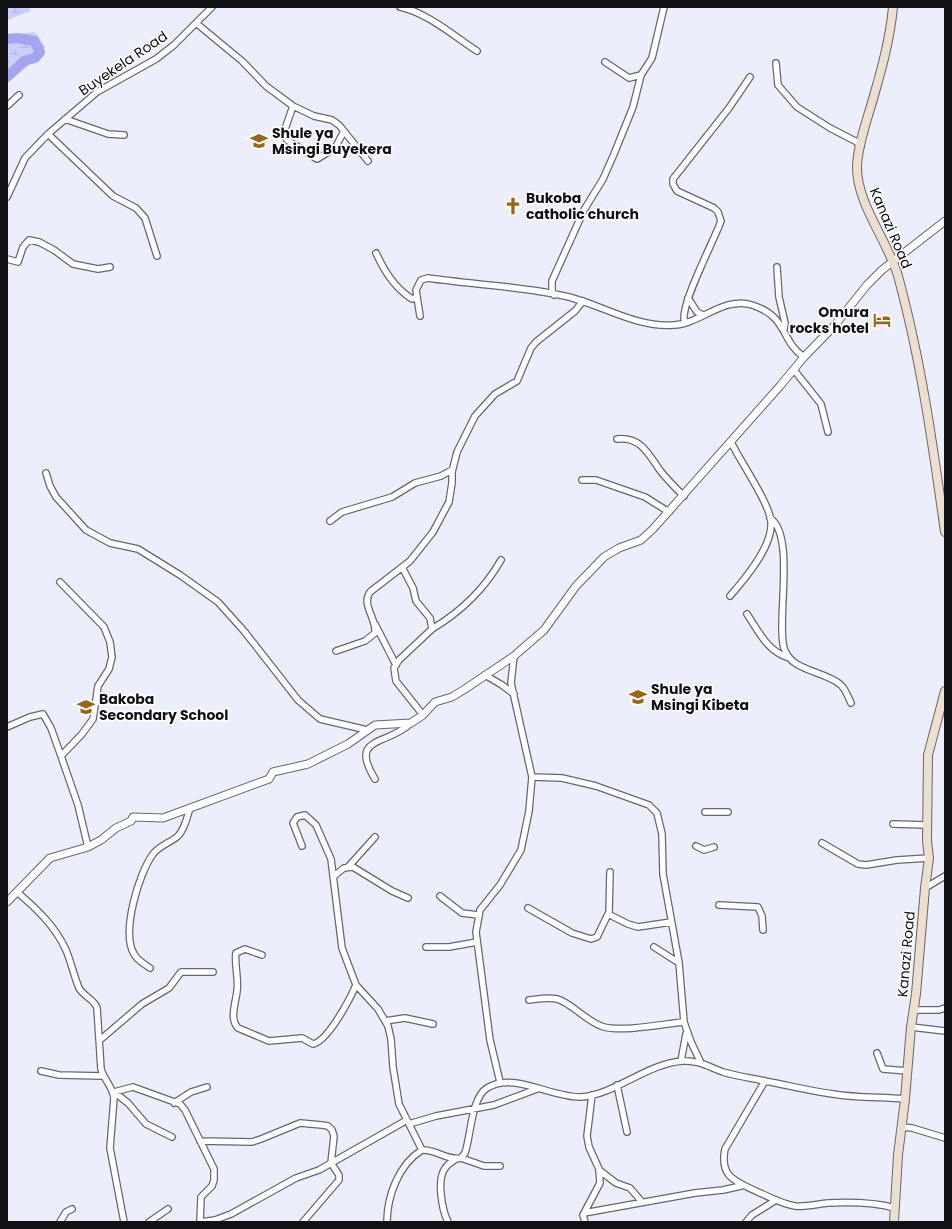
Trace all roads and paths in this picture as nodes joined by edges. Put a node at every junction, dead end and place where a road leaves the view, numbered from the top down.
1 (212, 7) edge
2 (400, 7) edge
3 (664, 7) edge
4 (893, 7) edge
5 (196, 22) junction
6 (476, 51) dead end
7 (605, 62) dead end
8 (776, 63) dead end
9 (642, 75) junction
10 (750, 77) dead end
11 (19, 95) dead end
12 (7, 106) edge
13 (293, 106) junction
14 (65, 119) junction
15 (344, 131) junction
16 (48, 134) junction
17 (124, 134) dead end
18 (860, 147) junction
19 (368, 161) dead end
20 (7, 196) edge
21 (945, 221) edge
22 (376, 253) dead end
23 (157, 256) dead end
24 (7, 259) edge
25 (894, 261) junction
26 (110, 267) dead end
27 (777, 267) dead end
28 (554, 295) junction
29 (416, 298) junction
30 (688, 298) junction
31 (583, 301) junction
32 (703, 315) junction
33 (420, 316) dead end
34 (685, 323) junction
35 (784, 329) junction
36 (804, 357) junction
37 (794, 370) junction
38 (828, 432) dead end
39 (617, 439) dead end
40 (731, 442) junction
41 (452, 470) junction
42 (46, 473) dead end
43 (582, 480) dead end
44 (942, 492) edge
45 (684, 496) junction
46 (669, 512) junction
47 (770, 518) junction
48 (330, 521) dead end
49 (945, 532) edge
50 (501, 560) dead end
51 (402, 567) junction
52 (60, 582) dead end
53 (730, 596) dead end
54 (747, 614) dead end
55 (373, 620) junction
56 (432, 629) junction
57 (336, 651) dead end
58 (514, 656) junction
59 (789, 658) junction
60 (396, 664) junction
61 (485, 675) junction
62 (945, 691) edge
63 (514, 694) junction
64 (851, 703) dead end
65 (423, 715) junction
66 (411, 723) junction
67 (7, 727) edge
68 (367, 730) junction
69 (61, 756) junction
70 (532, 777) junction
71 (375, 780) dead end
72 (190, 808) junction
73 (706, 812) dead end
74 (728, 812) dead end
75 (893, 824) dead end
76 (927, 825) junction
77 (375, 837) dead end
78 (822, 844) dead end
79 (302, 846) dead end
80 (696, 846) dead end
81 (88, 847) junction
82 (714, 848) dead end
83 (929, 858) junction
84 (348, 867) junction
85 (610, 872) dead end
86 (334, 876) junction
87 (945, 876) edge
88 (925, 888) junction
89 (17, 892) junction
90 (440, 896) dead end
91 (408, 898) dead end
92 (7, 902) edge
93 (719, 905) dead end
94 (528, 908) dead end
95 (609, 914) junction
96 (478, 915) junction
97 (671, 922) junction
98 (763, 930) dead end
99 (477, 942) junction
100 (426, 947) dead end
101 (654, 947) dead end
102 (262, 955) dead end
103 (679, 963) junction
104 (150, 968) dead end
105 (213, 972) dead end
106 (356, 985) junction
107 (530, 1000) dead end
108 (945, 1008) edge
109 (913, 1010) junction
110 (386, 1021) junction
111 (684, 1022) junction
112 (433, 1024) dead end
113 (911, 1027) junction
114 (945, 1030) edge
115 (687, 1031) junction
116 (100, 1040) junction
117 (877, 1054) dead end
118 (681, 1061) junction
119 (701, 1063) junction
120 (908, 1071) junction
121 (41, 1072) dead end
122 (103, 1076) junction
123 (765, 1081) junction
124 (500, 1082) junction
125 (617, 1085) junction
126 (207, 1087) dead end
127 (538, 1088) junction
128 (114, 1092) junction
129 (592, 1095) junction
130 (905, 1100) junction
131 (174, 1103) junction
132 (475, 1107) junction
133 (408, 1122) junction
134 (901, 1127) junction
135 (626, 1132) dead end
136 (172, 1137) dead end
137 (945, 1138) edge
138 (200, 1142) junction
139 (422, 1150) junction
140 (459, 1158) junction
141 (331, 1163) junction
142 (500, 1166) dead end
143 (599, 1170) junction
144 (741, 1186) junction
145 (776, 1200) junction
146 (642, 1202) junction
147 (895, 1208) junction
148 (72, 1209) dead end
149 (168, 1209) dead end
150 (584, 1213) junction
151 (60, 1222) edge
152 (124, 1222) edge
153 (149, 1222) edge
154 (200, 1222) edge
155 (303, 1222) edge
156 (387, 1222) edge
157 (448, 1222) edge
158 (585, 1222) edge
159 (746, 1222) edge
160 (894, 1222) edge

1 - 5 street, Buyekela Road
2 - 6 street
3 - 9 street
4 - 18 main road, Kanazi Road
5 - 13 street
5 - 14 street, Buyekela Road
7 - 9 street
8 - 18 street
9 - 28 street
10 - 30 street
11 - 12 street
13 - 15 street
13 - 15 street
14 - 16 street, Buyekela Road
14 - 17 street
15 - 19 street
16 - 20 street, Buyekela Road
16 - 23 street
18 - 25 main road, Kanazi Road
21 - 25 street
22 - 29 street
24 - 26 street
25 - 36 street
25 - 44 main road, Kanazi Road
27 - 35 street
28 - 29 street
28 - 31 street
29 - 33 street
30 - 32 street
30 - 34 street
31 - 34 street
31 - 41 street
32 - 34 street
32 - 35 street
35 - 36 street
36 - 37 street
37 - 38 street
37 - 40 street
39 - 45 street
40 - 45 street
40 - 47 street
41 - 48 street
41 - 51 street
42 - 68 street
43 - 46 street
44 - 49 main road, Kanazi Road
45 - 46 street
46 - 58 street
47 - 53 street
47 - 59 street
50 - 56 street
51 - 55 street
51 - 56 street
52 - 69 street
54 - 59 street
55 - 57 street
55 - 60 street
56 - 60 street
58 - 61 street
58 - 63 street
59 - 64 street
60 - 65 street
61 - 63 street
61 - 65 street
62 - 76 main road, Kanazi Road
63 - 70 street
65 - 66 street
66 - 68 street
66 - 71 street
67 - 69 street
68 - 72 street
69 - 81 street
70 - 96 street
70 - 97 street
72 - 81 street
72 - 104 street
73 - 74 street
75 - 76 street
76 - 83 main road, Kanazi Road
77 - 84 street
78 - 83 street
79 - 86 street
80 - 82 street
81 - 89 street
83 - 88 main road, Kanazi Road
84 - 86 street
84 - 91 street
85 - 95 street
86 - 106 street
87 - 88 street
88 - 109 main road, Kanazi Road
89 - 92 street
89 - 116 street
90 - 96 street
93 - 98 street
94 - 95 street
95 - 97 street
96 - 99 street
97 - 103 street
99 - 100 street
99 - 124 street
101 - 103 street
102 - 106 street
103 - 111 street
105 - 116 street
106 - 110 street
107 - 111 street
108 - 109 street
109 - 113 main road, Kanazi Road
110 - 112 street
110 - 133 street
111 - 115 street
113 - 114 street
113 - 120 main road, Kanazi Road
115 - 118 street
115 - 119 street
116 - 122 street
117 - 120 street
118 - 119 street
118 - 125 street
119 - 123 street
120 - 130 main road, Kanazi Road
121 - 122 street
122 - 128 street
123 - 130 street
123 - 144 street
124 - 127 street
124 - 132 street
125 - 129 street
125 - 135 street
126 - 131 street
127 - 129 street
127 - 132 street
128 - 131 street
128 - 136 street
128 - 152 street
129 - 143 street
130 - 134 main road, Kanazi Road
131 - 138 street
132 - 133 street
132 - 140 street
133 - 139 street
133 - 141 street
134 - 137 street
134 - 147 main road, Kanazi Road
138 - 141 street
138 - 154 street
139 - 140 street
139 - 156 street
140 - 142 street
140 - 157 street
141 - 154 street
141 - 155 street
143 - 146 street
143 - 150 street
144 - 145 street
144 - 146 street
145 - 147 street
145 - 159 street
146 - 150 street
147 - 160 main road, Kanazi Road
148 - 151 street
149 - 153 street
150 - 158 street

